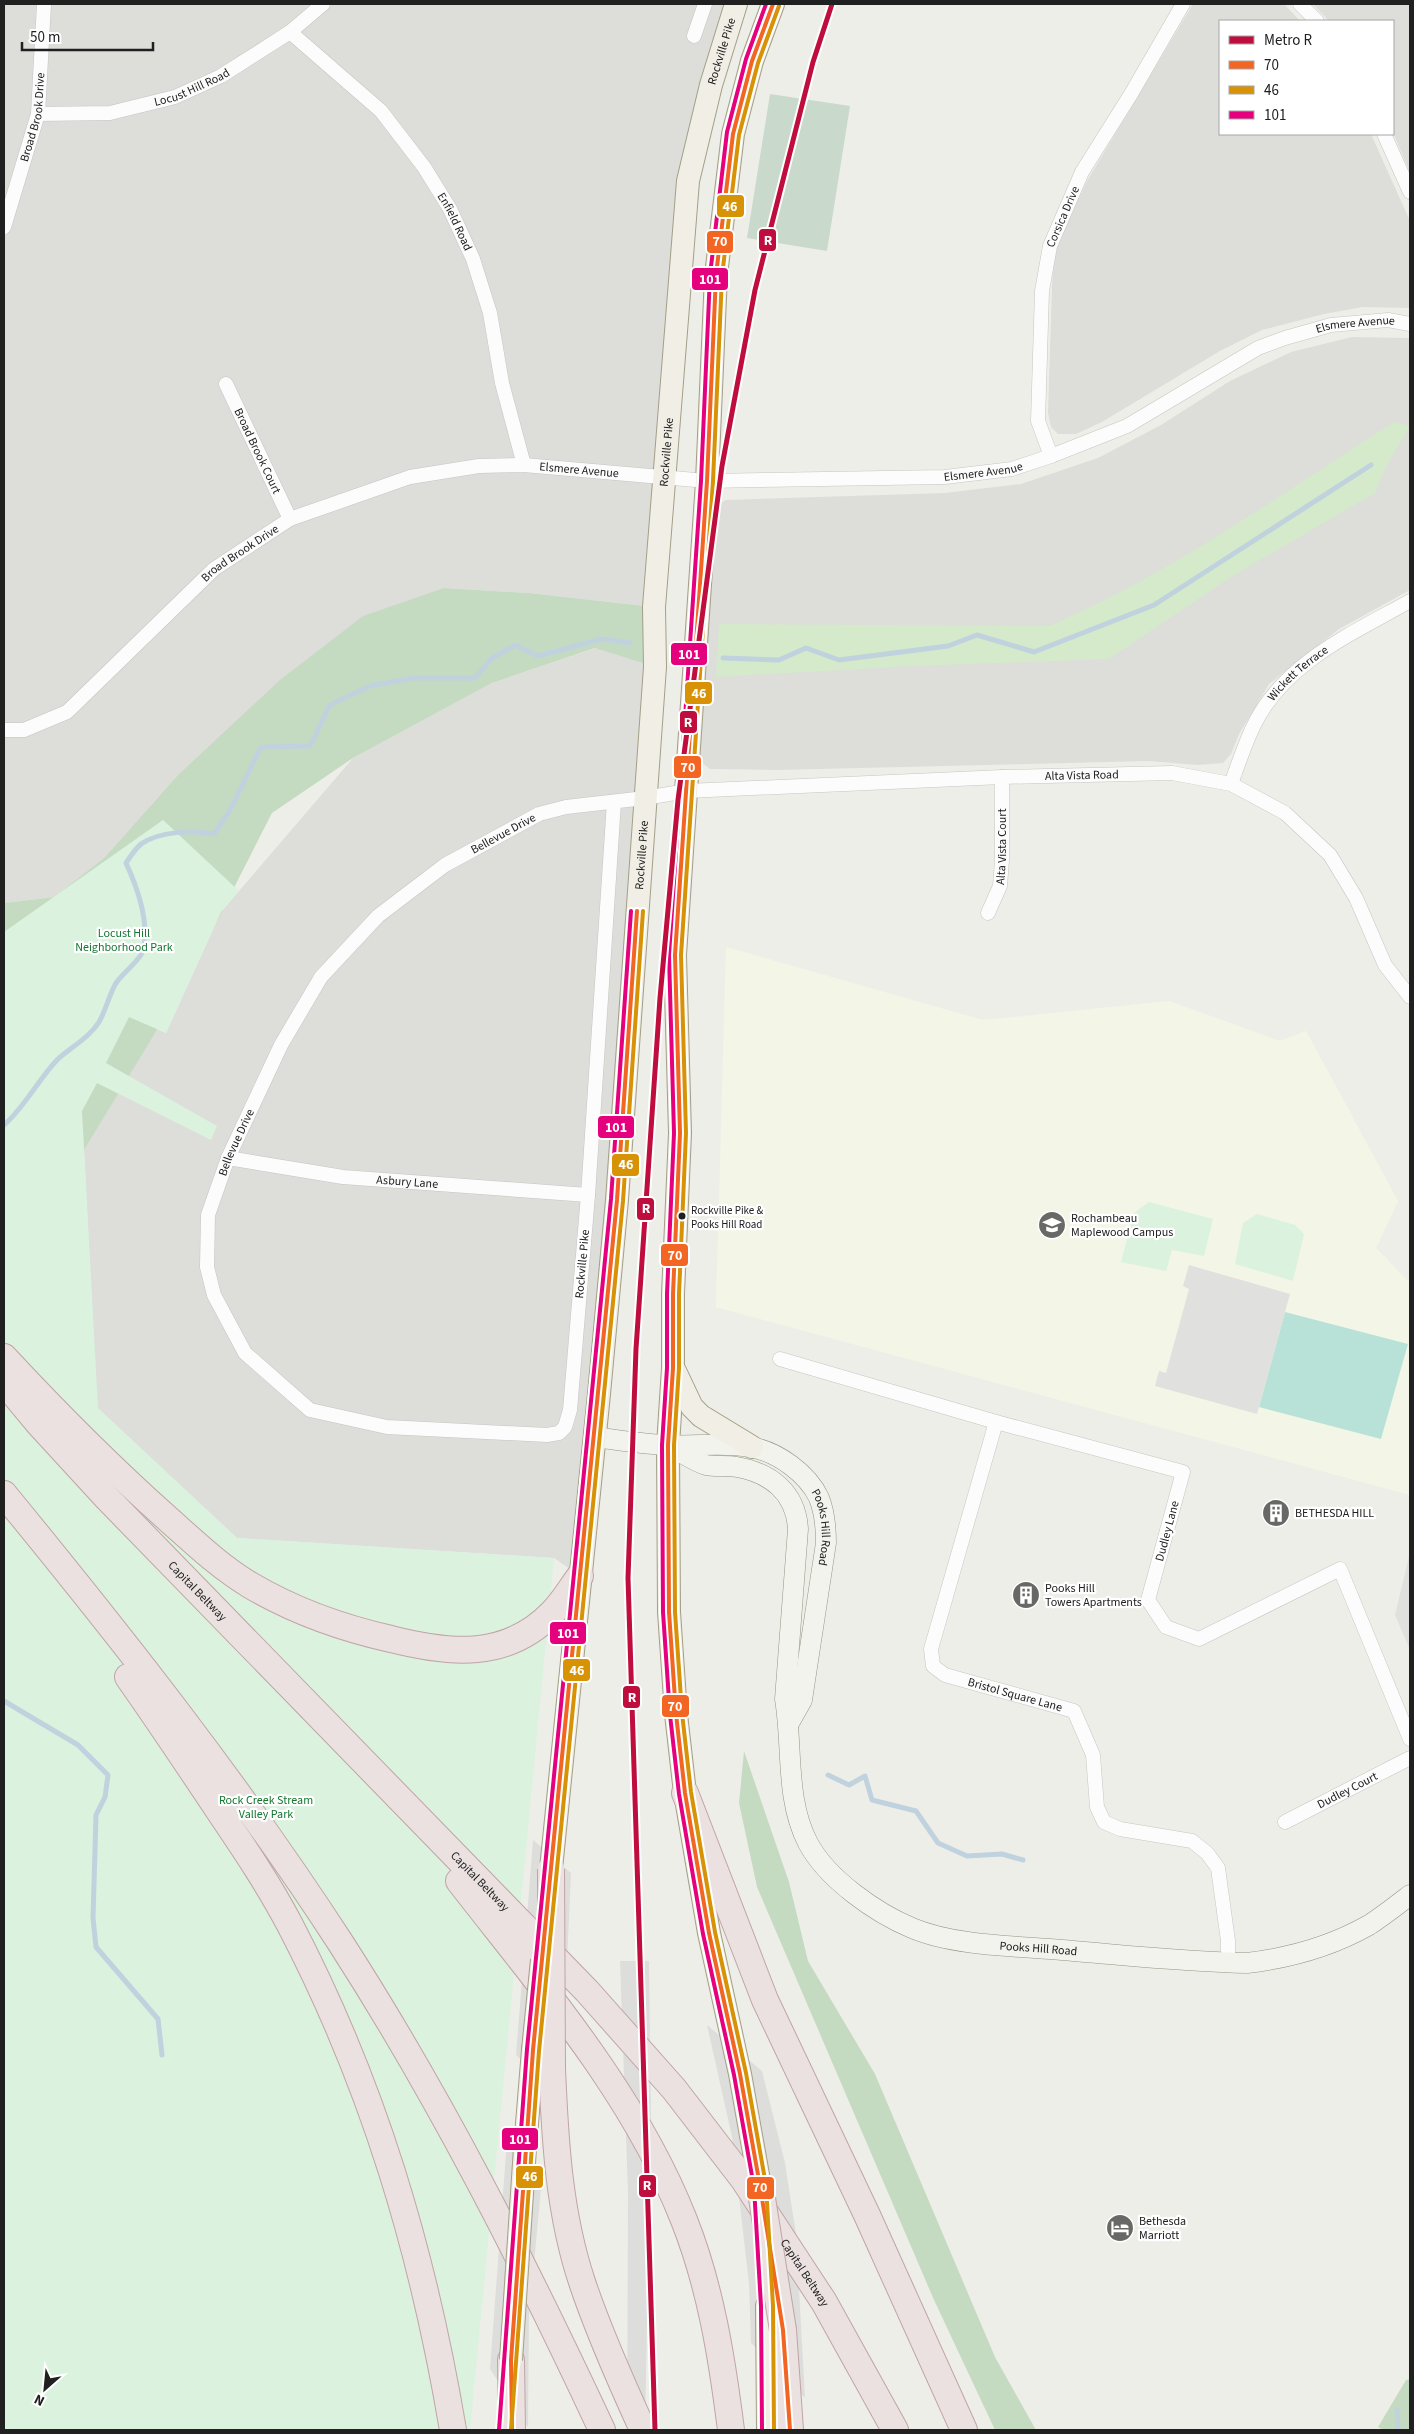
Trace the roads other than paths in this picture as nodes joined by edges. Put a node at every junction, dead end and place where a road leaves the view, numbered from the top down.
1 (44, 4) edge
2 (323, 4) edge
3 (705, 4) edge
4 (736, 4) edge
5 (773, 4) edge
6 (1183, 4) edge
7 (1300, 4) edge
8 (1317, 20) edge
9 (290, 32) junction
10 (694, 36) dead end
11 (38, 114) junction
12 (1384, 135) edge
13 (1410, 192) edge
14 (4, 227) edge
15 (1410, 324) edge
16 (226, 384) dead end
17 (1051, 456) junction
18 (524, 465) junction
19 (665, 478) junction
20 (707, 481) junction
21 (290, 519) junction
22 (1410, 601) edge
23 (4, 730) edge
24 (1002, 777) junction
25 (1231, 784) junction
26 (687, 791) junction
27 (645, 798) junction
28 (614, 802) junction
29 (988, 913) dead end
30 (1410, 997) edge
31 (228, 1158) junction
32 (588, 1195) junction
33 (4, 1357) edge
34 (780, 1359) dead end
35 (673, 1368) junction
36 (4, 1382) edge
37 (996, 1422) junction
38 (565, 1426) joint
39 (594, 1437) junction
40 (668, 1445) junction
41 (752, 1447) junction
42 (4, 1495) edge
43 (580, 1576) junction
44 (789, 1722) junction
45 (1410, 1738) edge
46 (1410, 1758) edge
47 (382, 1781) junction
48 (685, 1793) junction
49 (1285, 1822) dead end
50 (550, 1869) junction
51 (1410, 1895) edge
52 (1228, 1963) junction
53 (760, 2186) junction
54 (511, 2360) junction
55 (452, 2430) edge
56 (505, 2430) edge
57 (512, 2430) edge
58 (602, 2430) edge
59 (643, 2430) edge
60 (731, 2430) edge
61 (768, 2430) edge
62 (790, 2430) edge
63 (895, 2430) edge
64 (964, 2430) edge

1 - 11 street, Broad Brook Drive
2 - 9 street, Locust Hill Road
3 - 10 street
4 - 19 main road, Rockville Pike
5 - 20 main road
6 - 17 street, Corsica Drive
7 - 8 street
9 - 11 street, Locust Hill Road
9 - 18 street, Enfield Road
11 - 14 street, Broad Brook Drive
12 - 13 street
15 - 17 street, Elsmere Avenue
16 - 21 street, Broad Brook Court
17 - 20 street, Elsmere Avenue
18 - 19 street, Elsmere Avenue
18 - 21 street, Broad Brook Drive
19 - 20 street, Elsmere Avenue
19 - 27 main road, Rockville Pike
20 - 26 main road
21 - 23 street, Broad Brook Drive
22 - 25 street, Wickett Terrace
24 - 25 street, Alta Vista Road
24 - 26 street, Alta Vista Road
24 - 29 street, Alta Vista Court
25 - 30 street, Alta Vista Road
26 - 27 street, Alta Vista Road
26 - 35 main road
27 - 28 street, Bellevue Drive
27 - 39 main road, Rockville Pike
28 - 31 street, Bellevue Drive
28 - 32 street, Rockville Pike
31 - 32 street, Asbury Lane
31 - 38 street, Bellevue Drive
32 - 38 street, Rockville Pike
33 - 43 highway
34 - 37 street, Dudley Lane
35 - 40 main road
35 - 41 main road
36 - 47 highway, Capital Beltway
37 - 45 street, Dudley Lane
37 - 52 street, Bristol Square Lane
39 - 40 street, Pooks Hill Road
39 - 43 main road, Rockville Pike
40 - 41 street, Pooks Hill Road
40 - 44 street, Pooks Hill Road
40 - 48 main road
41 - 44 street, Pooks Hill Road
42 - 55 highway
42 - 58 highway
43 - 50 main road, Rockville Pike
44 - 52 street, Pooks Hill Road
46 - 49 street, Dudley Court
47 - 60 highway
47 - 63 highway, Capital Beltway
48 - 53 main road
48 - 64 highway
50 - 54 main road, Rockville Pike, bridge
50 - 59 highway, bridge
51 - 52 street, Pooks Hill Road
53 - 61 main road, bridge
53 - 62 highway, bridge
54 - 56 main road, Rockville Pike
54 - 57 highway

